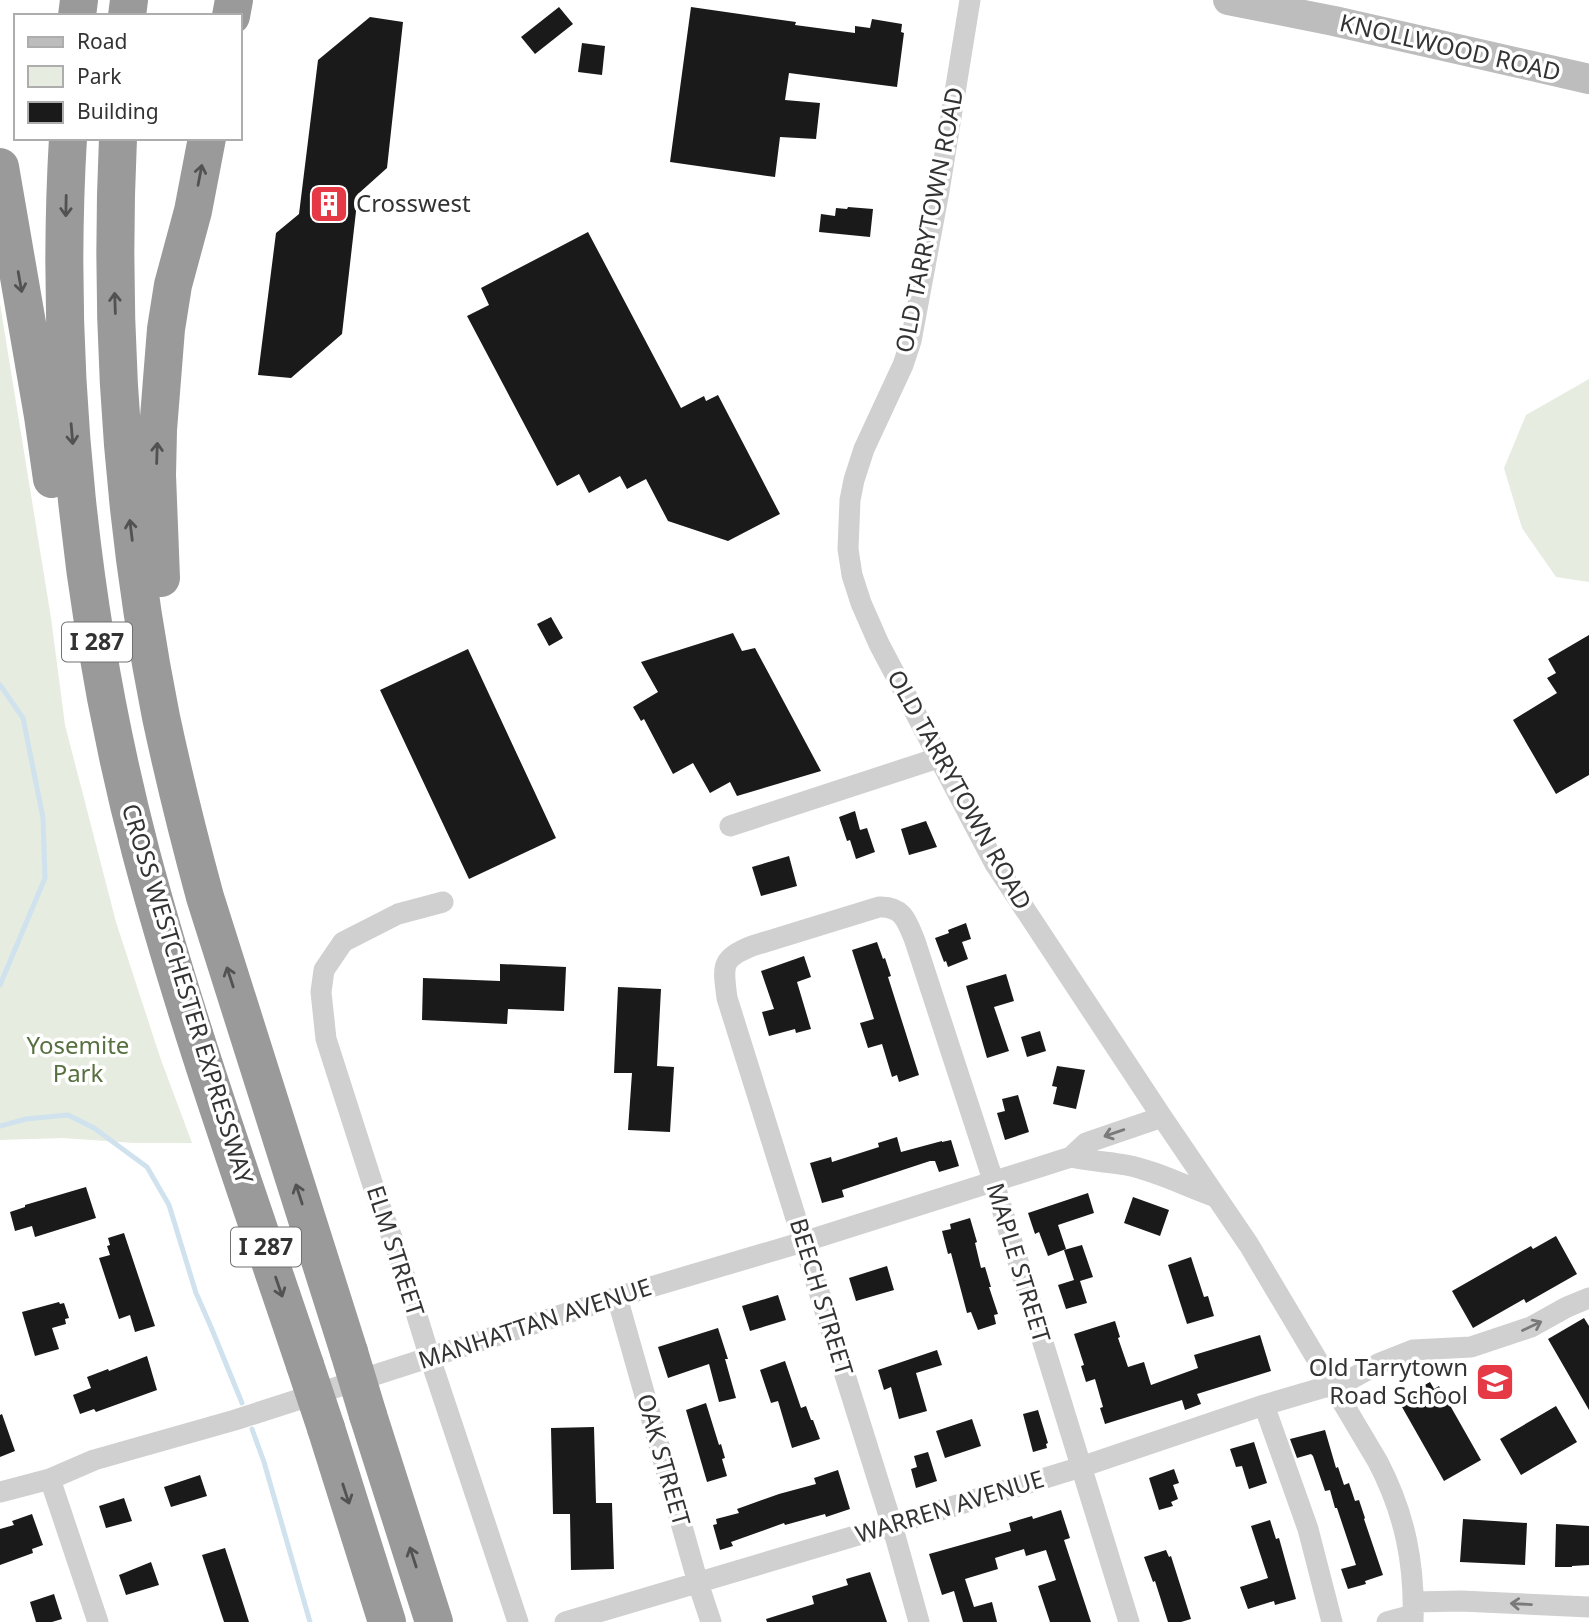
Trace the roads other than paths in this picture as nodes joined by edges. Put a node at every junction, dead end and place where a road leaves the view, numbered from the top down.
1 (970, 0) edge
2 (1228, 0) edge
3 (1589, 79) edge
4 (68, 140) edge
5 (118, 140) edge
6 (207, 140) edge
7 (0, 167) edge
8 (938, 758) junction
9 (730, 826) dead end
10 (189, 838) junction
11 (141, 850) junction
12 (443, 902) dead end
13 (723, 971) joint
14 (1162, 1117) junction
15 (1186, 1152) junction
16 (1071, 1157) junction
17 (1155, 1174) junction
18 (993, 1180) junction
19 (1216, 1197) junction
20 (803, 1241) junction
21 (617, 1297) junction
22 (1589, 1298) edge
23 (429, 1358) junction
24 (1333, 1385) junction
25 (1264, 1405) junction
26 (1081, 1467) junction
27 (50, 1479) junction
28 (0, 1492) edge
29 (892, 1525) junction
30 (698, 1583) junction
31 (1589, 1607) edge
32 (1413, 1613) edge
33 (98, 1622) edge
34 (387, 1622) edge
35 (434, 1622) edge
36 (518, 1622) edge
37 (565, 1622) edge
38 (711, 1622) edge
39 (919, 1622) edge
40 (1129, 1622) edge
41 (1332, 1622) edge
42 (1387, 1622) edge

1 - 8 street, OLD TARRYTOWN ROAD
2 - 3 main road, KNOLLWOOD ROAD
4 -> 11 highway, CROSS WESTCHESTER EXPRESSWAY / I 287
10 -> 5 highway, CROSS WESTCHESTER EXPRESSWAY / I 287
10 -> 6 highway
7 -> 11 highway
8 - 9 street
8 - 14 street, OLD TARRYTOWN ROAD
35 -> 10 highway, CROSS WESTCHESTER EXPRESSWAY / I 287, bridge
11 -> 34 highway, CROSS WESTCHESTER EXPRESSWAY / I 287, bridge
12 - 23 street, ELM STREET
13 - 18 street, MAPLE STREET
13 - 20 street, BEECH STREET
14 - 15 street, OLD TARRYTOWN ROAD
14 -> 16 street, MANHATTAN AVENUE
15 - 17 street
15 - 19 street, OLD TARRYTOWN ROAD
16 - 17 street, MANHATTAN AVENUE
16 - 18 street, MANHATTAN AVENUE
17 - 19 street, MANHATTAN AVENUE
18 - 20 street, MANHATTAN AVENUE
18 - 26 street, MAPLE STREET
19 - 24 street, OLD TARRYTOWN ROAD
20 - 21 street, MANHATTAN AVENUE
20 - 29 street, BEECH STREET
21 - 23 street, MANHATTAN AVENUE
21 - 30 street, OAK STREET
24 -> 22 street, WARREN AVENUE
23 - 27 street, MANHATTAN AVENUE
23 - 36 street, ELM STREET
24 - 25 street, WARREN AVENUE
24 - 32 street, OLD TARRYTOWN ROAD
25 - 26 street, WARREN AVENUE
25 - 41 street
26 - 29 street, WARREN AVENUE
26 - 40 street, MAPLE STREET
27 - 28 street, MANHATTAN AVENUE
27 - 33 street
29 - 30 street, WARREN AVENUE
29 - 39 street, BEECH STREET
30 - 37 street, WARREN AVENUE
30 - 38 street, OAK STREET
31 -> 32 street
32 - 42 street

